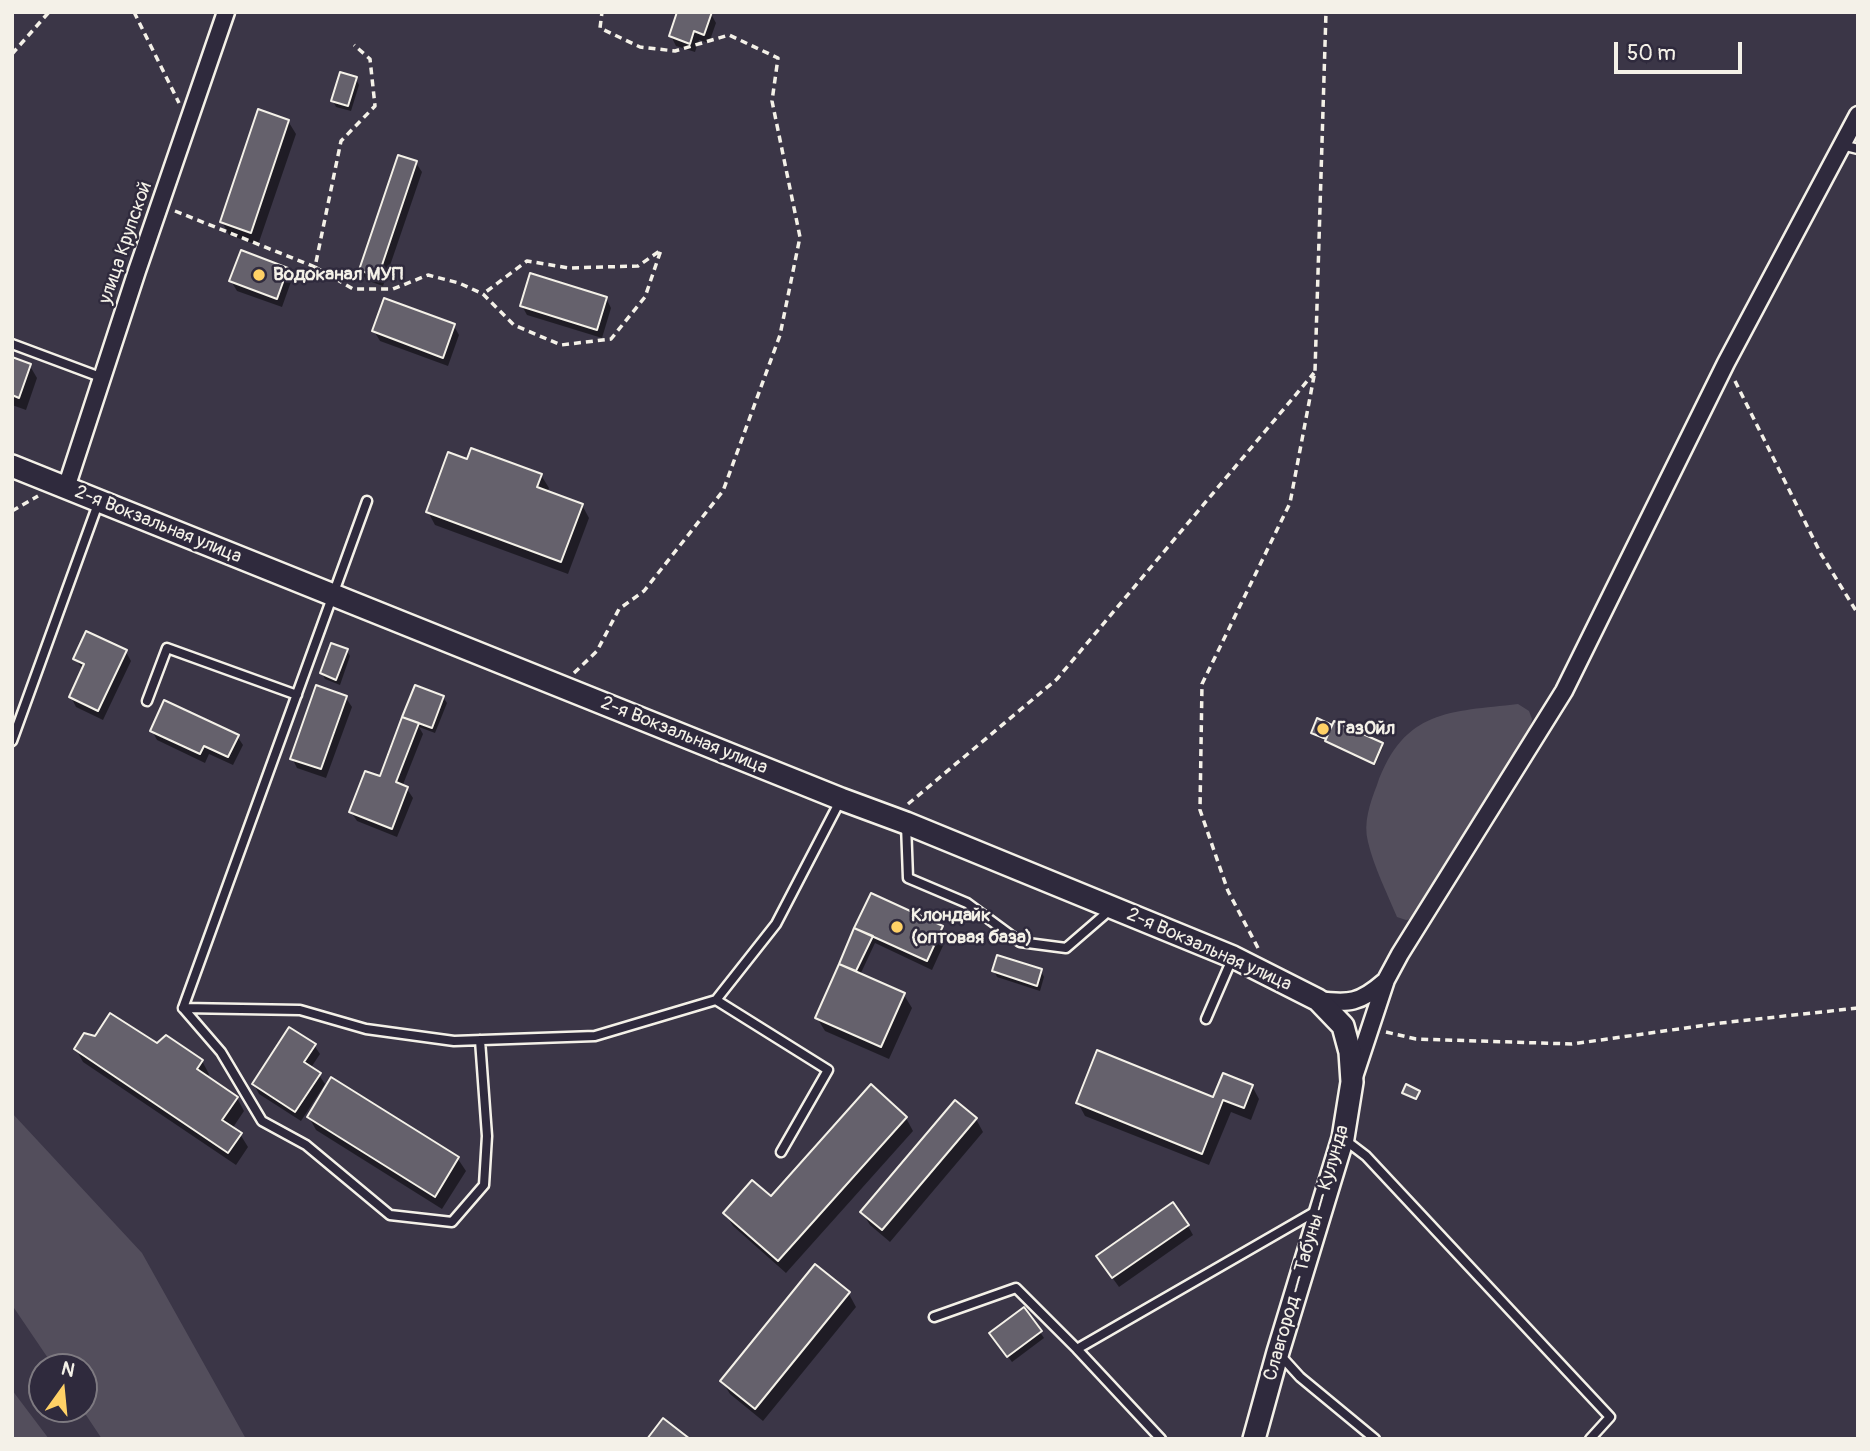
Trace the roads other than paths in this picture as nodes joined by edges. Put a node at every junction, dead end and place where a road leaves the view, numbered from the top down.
1 (226, 12) edge
2 (1858, 115) edge
3 (1850, 147) edge
4 (12, 344) edge
5 (103, 378) junction
6 (12, 466) edge
7 (62, 486) junction
8 (99, 501) junction
9 (367, 501) dead end
10 (333, 595) junction
11 (297, 695) junction
12 (148, 701) dead end
13 (12, 741) edge
14 (841, 799) junction
15 (899, 820) junction
16 (1112, 908) junction
17 (1233, 957) junction
18 (1386, 981) junction
19 (716, 1000) junction
20 (1318, 1000) junction
21 (183, 1008) junction
22 (1206, 1018) dead end
23 (1343, 1026) joint
24 (480, 1040) junction
25 (1352, 1082) junction
26 (1343, 1138) junction
27 (781, 1152) dead end
28 (1323, 1207) junction
29 (934, 1317) dead end
30 (1077, 1349) junction
31 (1278, 1352) junction
32 (1161, 1439) edge
33 (1254, 1439) edge
34 (1375, 1439) edge
35 (1590, 1439) edge

1 - 5 street, улица Крупской
2 - 3 street
3 - 18 street
4 - 5 lane
5 - 7 street, улица Крупской
6 - 7 main road, 2-я Вокзальная улица
7 - 8 main road, 2-я Вокзальная улица
8 - 10 main road, 2-я Вокзальная улица
8 - 13 lane
9 - 10 lane
10 - 11 lane
10 - 14 main road, 2-я Вокзальная улица
11 - 12 lane
11 - 21 lane
14 - 15 main road, 2-я Вокзальная улица
14 - 19 lane
15 - 16 main road, 2-я Вокзальная улица
15 - 16 lane
16 - 17 main road, 2-я Вокзальная улица
17 - 20 main road, 2-я Вокзальная улица
17 - 22 lane
18 - 20 street
18 - 25 street
19 - 24 lane
19 - 27 lane
20 - 23 main road, 2-я Вокзальная улица
21 - 24 lane
21 - 24 lane
23 - 25 main road, Славгород — Табуны — Кулунда
25 - 26 main road, Славгород — Табуны — Кулунда
26 - 28 main road, Славгород — Табуны — Кулунда
26 - 35 lane
28 - 30 lane
28 - 31 main road, Славгород — Табуны — Кулунда
29 - 30 lane
30 - 32 lane
31 - 33 main road, Славгород — Табуны — Кулунда
31 - 34 lane

